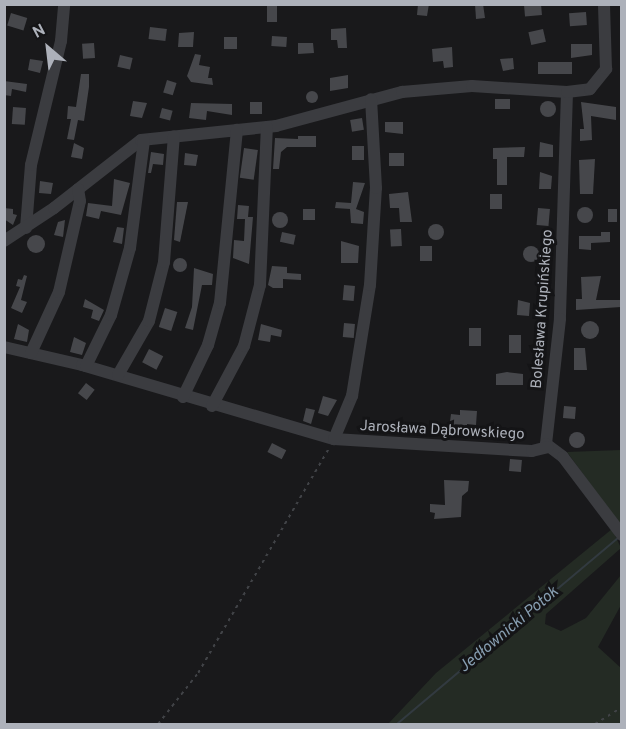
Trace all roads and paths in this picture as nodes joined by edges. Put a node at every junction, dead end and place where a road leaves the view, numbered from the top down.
1 (64, 4) edge
2 (604, 4) edge
3 (567, 92) junction
4 (371, 99) junction
5 (267, 127) junction
6 (237, 130) junction
7 (174, 136) junction
8 (144, 140) junction
9 (78, 189) junction
10 (26, 228) junction
11 (4, 241) edge
12 (4, 347) edge
13 (31, 353) junction
14 (86, 366) junction
15 (118, 375) junction
16 (183, 397) junction
17 (212, 406) junction
18 (334, 440) junction
19 (548, 447) junction
20 (621, 535) edge
21 (621, 707) edge
22 (158, 724) edge
23 (595, 724) edge

1 - 10 street
2 - 3 street
3 - 4 street
3 - 19 street, Bolesława Krupińskiego
4 - 5 street
4 - 18 street
5 - 6 street
5 - 17 street
6 - 7 street
6 - 16 street
7 - 8 street
7 - 15 street
8 - 9 street
8 - 14 street
9 - 10 street
9 - 13 street
10 - 11 street
12 - 13 street, Jarosława Dąbrowskiego
13 - 14 street, Jarosława Dąbrowskiego
14 - 15 street, Jarosława Dąbrowskiego
15 - 16 street, Jarosława Dąbrowskiego
16 - 17 street, Jarosława Dąbrowskiego
17 - 18 street, Jarosława Dąbrowskiego
18 - 19 street, Jarosława Dąbrowskiego
18 - 22 path
19 - 20 street
21 - 23 path

